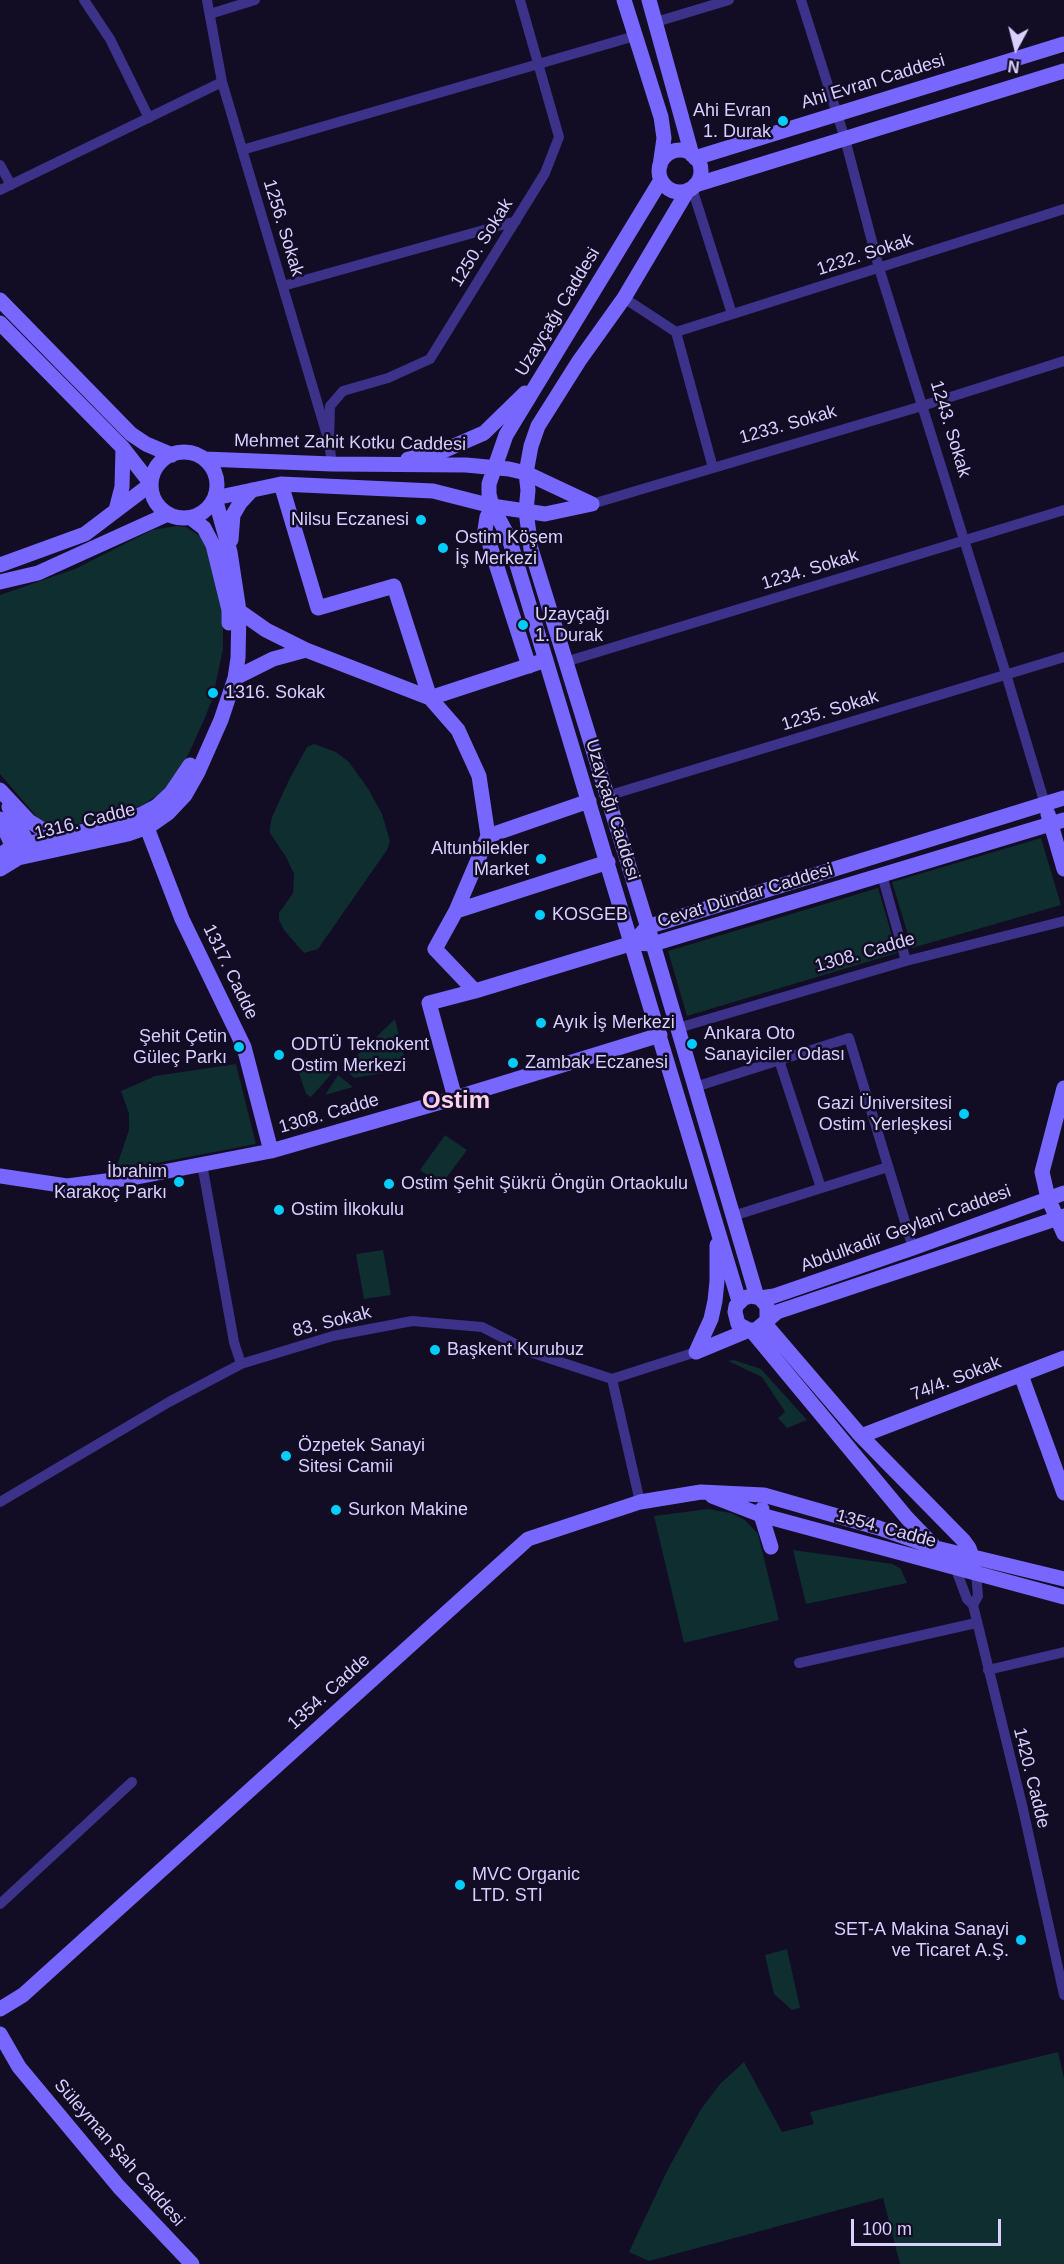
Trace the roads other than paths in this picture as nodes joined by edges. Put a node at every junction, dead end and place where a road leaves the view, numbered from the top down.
1 (84, 0) edge
2 (207, 0) edge
3 (255, 0) edge
4 (520, 0) edge
5 (624, 0) edge
6 (649, 0) edge
7 (729, 0) edge
8 (801, 0) edge
9 (210, 15) junction
10 (656, 22) junction
11 (635, 36) junction
12 (1064, 44) edge
13 (538, 63) junction
14 (1064, 71) edge
15 (222, 82) junction
16 (836, 113) junction
17 (149, 118) junction
18 (845, 139) junction
19 (242, 150) junction
20 (693, 156) junction
21 (0, 165) edge
22 (660, 173) junction
23 (11, 185) junction
24 (692, 188) junction
25 (0, 190) edge
26 (1064, 209) edge
27 (516, 221) junction
28 (879, 268) junction
29 (283, 286) junction
30 (624, 298) junction
31 (0, 300) edge
32 (732, 314) junction
33 (0, 323) edge
34 (676, 332) junction
35 (1064, 361) edge
36 (540, 379) junction
37 (922, 406) junction
38 (329, 441) junction
39 (123, 448) junction
40 (172, 455) junction
41 (204, 459) junction
42 (332, 464) junction
43 (382, 465) junction
44 (495, 467) junction
45 (713, 468) junction
46 (526, 473) junction
47 (151, 484) junction
48 (281, 484) junction
49 (252, 490) junction
50 (215, 498) junction
51 (592, 504) junction
52 (492, 506) junction
53 (116, 510) junction
54 (1064, 510) edge
55 (526, 511) junction
56 (168, 514) junction
57 (191, 518) junction
58 (964, 540) junction
59 (230, 552) junction
60 (0, 565) edge
61 (0, 582) edge
62 (240, 611) junction
63 (306, 650) junction
64 (1064, 657) edge
65 (546, 660) junction
66 (565, 662) junction
67 (529, 666) junction
68 (1006, 674) junction
69 (235, 678) junction
70 (430, 698) junction
71 (0, 790) edge
72 (607, 796) junction
73 (1064, 798) edge
74 (589, 801) junction
75 (1045, 804) junction
76 (0, 819) edge
77 (145, 820) junction
78 (1057, 822) edge
79 (488, 836) junction
80 (56, 838) junction
81 (18, 852) edge
82 (608, 862) junction
83 (1064, 869) edge
84 (0, 870) edge
85 (882, 875) junction
86 (456, 911) junction
87 (1064, 921) edge
88 (647, 927) junction
89 (633, 943) junction
90 (653, 944) junction
91 (906, 961) junction
92 (475, 991) junction
93 (678, 1028) junction
94 (660, 1035) junction
95 (778, 1060) junction
96 (695, 1087) junction
97 (1064, 1088) edge
98 (455, 1098) junction
99 (271, 1151) junction
100 (202, 1164) junction
101 (888, 1167) junction
102 (0, 1176) edge
103 (821, 1188) junction
104 (1064, 1193) edge
105 (1048, 1198) junction
106 (733, 1216) junction
107 (1061, 1217) edge
108 (717, 1225) junction
109 (1064, 1234) edge
110 (913, 1248) junction
111 (759, 1298) junction
112 (738, 1304) junction
113 (758, 1326) junction
114 (696, 1352) junction
115 (1064, 1358) edge
116 (241, 1364) junction
117 (1021, 1375) junction
118 (612, 1379) junction
119 (861, 1436) junction
120 (701, 1492) junction
121 (1064, 1493) edge
122 (764, 1494) junction
123 (785, 1500) junction
124 (893, 1501) junction
125 (0, 1502) edge
126 (640, 1502) junction
127 (761, 1515) junction
128 (782, 1521) junction
129 (879, 1528) junction
130 (936, 1548) junction
131 (972, 1555) junction
132 (955, 1567) junction
133 (976, 1573) junction
134 (1064, 1579) edge
135 (1064, 1597) edge
136 (973, 1605) junction
137 (976, 1623) junction
138 (1064, 1652) edge
139 (799, 1663) dead end
140 (988, 1671) junction
141 (132, 1782) dead end
142 (0, 1904) edge
143 (22, 1995) junction
144 (1064, 1995) edge
145 (0, 2009) edge
146 (0, 2027) edge
147 (0, 2034) edge
148 (0, 2054) edge
149 (19, 2067) junction
150 (192, 2264) edge

1 - 17 street
2 - 9 street, 1256. Sokak
3 - 9 street
4 - 13 street, 1250. Sokak
5 - 11 main road, Uzayçağı Caddesi
6 - 10 main road
7 - 10 street
8 - 16 street, 1243. Sokak
9 - 15 street, 1256. Sokak
10 - 20 main road
11 - 13 street
11 - 22 main road, Uzayçağı Caddesi
12 - 16 main road, Ahi Evran Caddesi
13 - 19 street
13 - 27 street, 1250. Sokak
14 - 18 main road
15 - 17 street
15 - 19 street, 1256. Sokak
16 - 18 street, 1243. Sokak
16 - 20 main road, Ahi Evran Caddesi
17 - 23 street
18 - 24 main road
18 - 28 street, 1243. Sokak
19 - 29 street, 1256. Sokak
20 - 22 main road
20 - 24 main road
21 - 23 street
22 - 24 main road
22 - 36 main road, Uzayçağı Caddesi
23 - 25 street
24 - 30 main road
24 - 32 street
26 - 28 street, 1232. Sokak
27 - 29 street
27 - 38 street, 1250. Sokak
28 - 32 street, 1232. Sokak
28 - 37 street, 1243. Sokak
29 - 38 street, 1256. Sokak
30 - 34 street
30 - 46 main road
31 - 40 main road
32 - 34 street, 1232. Sokak
33 - 39 main road
34 - 45 street
35 - 37 street, 1233. Sokak
36 - 43 main road
36 - 44 main road, Uzayçağı Caddesi
37 - 45 street, 1233. Sokak
37 - 58 street, 1243. Sokak
38 - 42 street, 1256. Sokak
39 - 47 main road
39 - 53 main road
40 - 41 main road
40 - 47 main road
41 - 42 main road, Mehmet Zahit Kotku Caddesi
41 - 50 main road
42 - 43 main road, Mehmet Zahit Kotku Caddesi
43 - 44 main road, Mehmet Zahit Kotku Caddesi
44 - 46 main road, Mehmet Zahit Kotku Caddesi
44 - 52 main road, Uzayçağı Caddesi
45 - 51 street, 1233. Sokak
46 - 51 main road
46 - 55 main road, Uzayçağı Caddesi
47 - 53 main road
47 - 56 main road
48 - 49 main road
48 - 52 main road
48 - 70 main road
49 - 50 main road
49 - 59 main road
50 - 57 main road
50 - 59 main road, 1316. Cadde
51 - 55 main road
52 - 55 main road
52 - 65 main road, Uzayçağı Caddesi
52 - 67 main road, Uzayçağı Caddesi
53 - 60 main road
54 - 58 street, 1234. Sokak
55 - 66 main road, Uzayçağı Caddesi
56 - 57 main road
56 - 61 main road
57 - 77 main road, 1316. Cadde
58 - 66 street, 1234. Sokak
58 - 68 street, 1243. Sokak
59 - 62 main road, 1316. Cadde
62 - 63 main road
62 - 69 main road, 1316. Cadde
63 - 69 main road
63 - 70 main road
64 - 68 street, 1235. Sokak
65 - 67 main road
65 - 74 main road, Uzayçağı Caddesi
66 - 72 main road, Uzayçağı Caddesi
67 - 70 main road
68 - 72 street, 1235. Sokak
68 - 75 street, 1243. Sokak
69 - 77 main road, 1316. Cadde
70 - 79 main road
71 - 80 main road
71 - 81 main road
72 - 88 main road, Uzayçağı Caddesi
73 - 75 main road, Cevat Dündar Caddesi
74 - 79 main road
74 - 82 main road, Uzayçağı Caddesi
75 - 78 main road, 1243. Sokak
75 - 88 main road, Cevat Dündar Caddesi
76 - 81 main road
77 - 80 main road, 1316. Cadde
77 - 81 main road, 1316. Cadde
77 - 99 main road, 1317. Cadde
78 - 83 main road, 1243. Sokak
78 - 85 main road, Cevat Dündar Caddesi
79 - 86 main road
80 - 81 main road, 1316. Cadde
81 - 84 main road, 1316. Cadde
82 - 86 main road
82 - 89 main road, Uzayçağı Caddesi
85 - 90 main road, Cevat Dündar Caddesi
85 - 91 street
86 - 92 main road
87 - 91 street, 1308. Cadde
88 - 89 main road, Cevat Dündar Caddesi
88 - 90 main road, Uzayçağı Caddesi
89 - 90 main road, Cevat Dündar Caddesi
89 - 92 main road
89 - 94 main road, Uzayçağı Caddesi
90 - 93 main road, Uzayçağı Caddesi
91 - 93 street, 1308. Cadde
92 - 98 main road
93 - 96 main road, Uzayçağı Caddesi
94 - 98 main road, 1308. Cadde
94 - 108 main road, Uzayçağı Caddesi
95 - 96 street
95 - 101 street
95 - 103 street
96 - 106 main road, Uzayçağı Caddesi
97 - 105 main road
98 - 99 main road, 1308. Cadde
99 - 100 main road, 1308. Cadde
100 - 102 main road, 1308. Cadde
100 - 116 street
101 - 103 street
101 - 110 street
103 - 106 street
104 - 105 main road, Abdulkadir Geylani Caddesi
105 - 107 main road
105 - 110 main road, Abdulkadir Geylani Caddesi
106 - 111 main road, Uzayçağı Caddesi
107 - 109 main road
107 - 113 main road, Abdulkadir Geylani Caddesi
108 - 112 main road, Uzayçağı Caddesi
108 - 114 main road
110 - 111 main road, Abdulkadir Geylani Caddesi
111 - 112 main road
111 - 113 main road
112 - 113 main road
112 - 114 main road
113 - 114 main road, Abdulkadir Geylani Caddesi
113 - 119 main road
113 - 124 main road
114 - 118 street
115 - 117 main road, 74/4. Sokak
116 - 118 street, 83. Sokak
116 - 125 street, 83. Sokak
117 - 119 main road, 74/4. Sokak
117 - 121 main road
118 - 126 street
119 - 131 main road
120 - 122 main road, 1354. Cadde
120 - 126 main road, 1354. Cadde
120 - 127 main road, 1354. Cadde
122 - 123 main road, 1354. Cadde
122 - 127 main road
123 - 128 main road
123 - 129 main road, 1354. Cadde
124 - 129 main road
124 - 130 main road
126 - 143 main road, 1354. Cadde
127 - 128 main road, 1354. Cadde
127 - 128 main road
128 - 132 main road, 1354. Cadde
129 - 130 main road, 1354. Cadde
130 - 131 main road, 1354. Cadde
130 - 132 main road
131 - 133 main road
131 - 134 main road, 1354. Cadde
132 - 133 main road, 1354. Cadde
132 - 136 street, 1420. Cadde
133 - 135 main road, 1354. Cadde
133 - 136 street, 1420. Cadde
136 - 137 street, 1420. Cadde
137 - 139 street
137 - 140 street, 1420. Cadde
138 - 140 street
140 - 144 street, 1420. Cadde
141 - 142 street
143 - 145 main road, 1354. Cadde
143 - 146 main road, 1354. Cadde
147 - 149 main road
148 - 149 main road
149 - 150 main road, Süleyman Şah Caddesi

